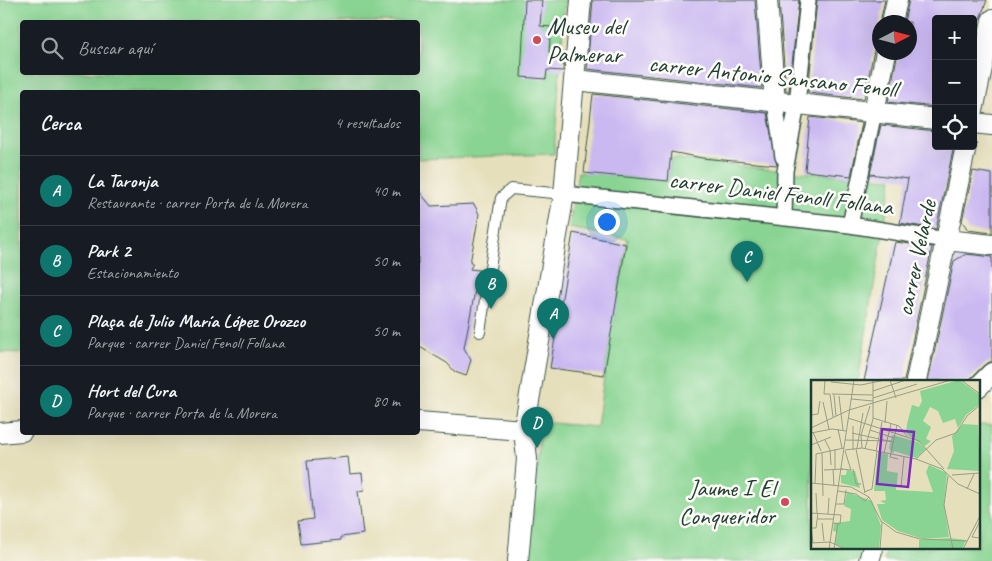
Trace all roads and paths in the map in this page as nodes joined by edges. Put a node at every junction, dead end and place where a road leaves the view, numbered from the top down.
1 (581, 0) edge
2 (767, 0) edge
3 (808, 0) edge
4 (897, 0) edge
5 (894, 15) edge
6 (992, 20) edge
7 (884, 60) edge
8 (574, 80) junction
9 (775, 102) junction
10 (797, 104) junction
11 (974, 105) edge
12 (874, 112) junction
13 (932, 119) edge
14 (977, 123) edge
15 (992, 125) edge
16 (965, 150) edge
17 (785, 171) junction
18 (564, 194) junction
19 (784, 218) junction
20 (850, 225) junction
21 (946, 240) junction
22 (992, 245) edge
23 (480, 332) dead end
24 (992, 373) edge
25 (916, 380) edge
26 (980, 385) edge
27 (420, 422) edge
28 (524, 430) junction
29 (20, 431) edge
30 (0, 432) edge
31 (873, 548) edge
32 (518, 561) edge
33 (868, 561) edge

1 - 8 street
2 - 9 street
3 - 10 street
4 - 5 street
6 - 11 street
7 - 12 street
8 - 9 street, carrer Antonio Sansano Fenoll
8 - 18 street
9 - 10 street, carrer Antonio Sansano Fenoll
9 - 17 street
10 - 12 street, carrer Antonio Sansano Fenoll
10 - 17 street
12 - 13 street, carrer Antonio Sansano Fenoll
12 - 20 street
14 - 15 street
16 - 21 street, carrer Velarde
17 - 19 street
18 - 19 street, carrer Daniel Fenoll Follana
18 - 23 lane
18 - 28 street
19 - 20 street, carrer Daniel Fenoll Follana
20 - 21 street, carrer Daniel Fenoll Follana
21 - 22 street, carrer Daniel Fenoll Follana
21 - 25 street, carrer Velarde
24 - 26 street
27 - 28 street
28 - 32 street
29 - 30 street
31 - 33 street

